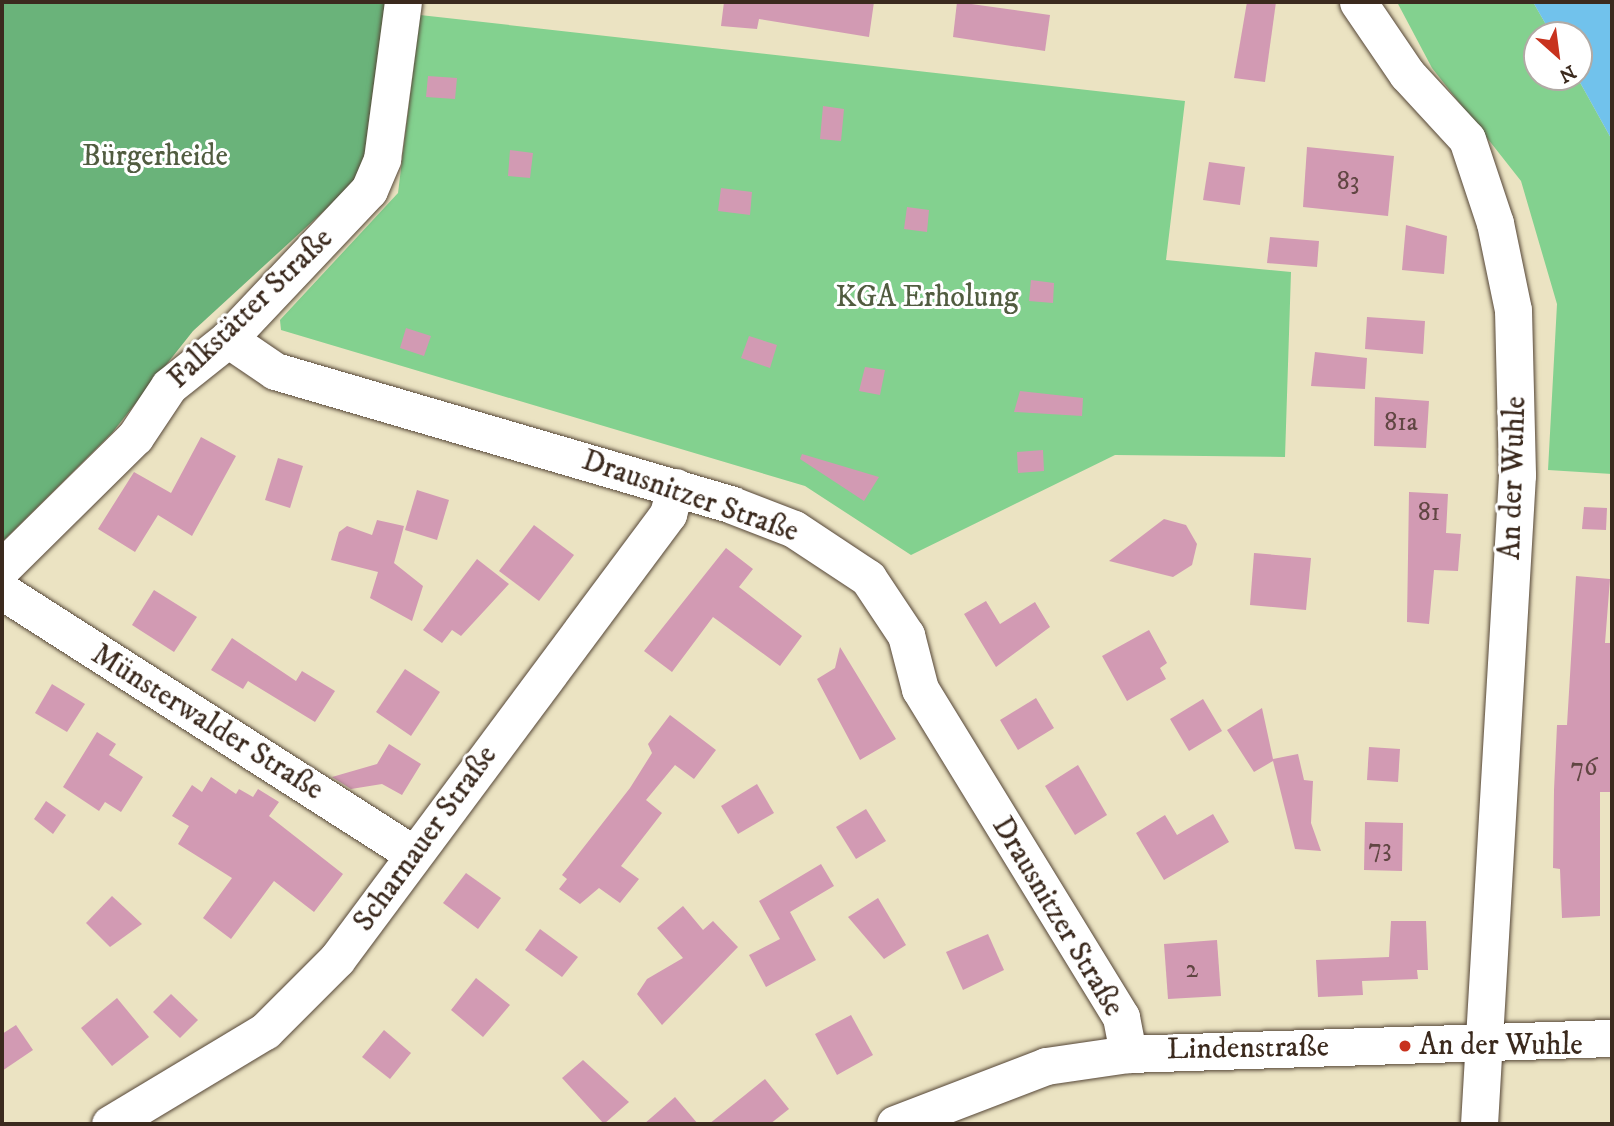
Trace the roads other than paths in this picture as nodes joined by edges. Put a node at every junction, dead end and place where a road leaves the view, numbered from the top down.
1 (403, 2) edge
2 (1359, 2) edge
3 (228, 339) junction
4 (675, 487) junction
5 (2, 568) edge
6 (2, 591) edge
7 (414, 854) junction
8 (1612, 1038) edge
9 (1483, 1042) junction
10 (1128, 1054) junction
11 (110, 1124) edge
12 (895, 1124) edge
13 (1479, 1124) edge

1 - 3 street, Falkstätter Straße
2 - 9 street, An der Wuhle
3 - 4 street, Drausnitzer Straße
3 - 5 street, Falkstätter Straße
4 - 7 street, Scharnauer Straße
4 - 10 street, Drausnitzer Straße
6 - 7 street, Münsterwalder Straße
7 - 11 street, Scharnauer Straße
8 - 9 street, Lindenstraße
9 - 10 street, Lindenstraße
9 - 13 street, An der Wuhle
10 - 12 street, Lindenstraße

